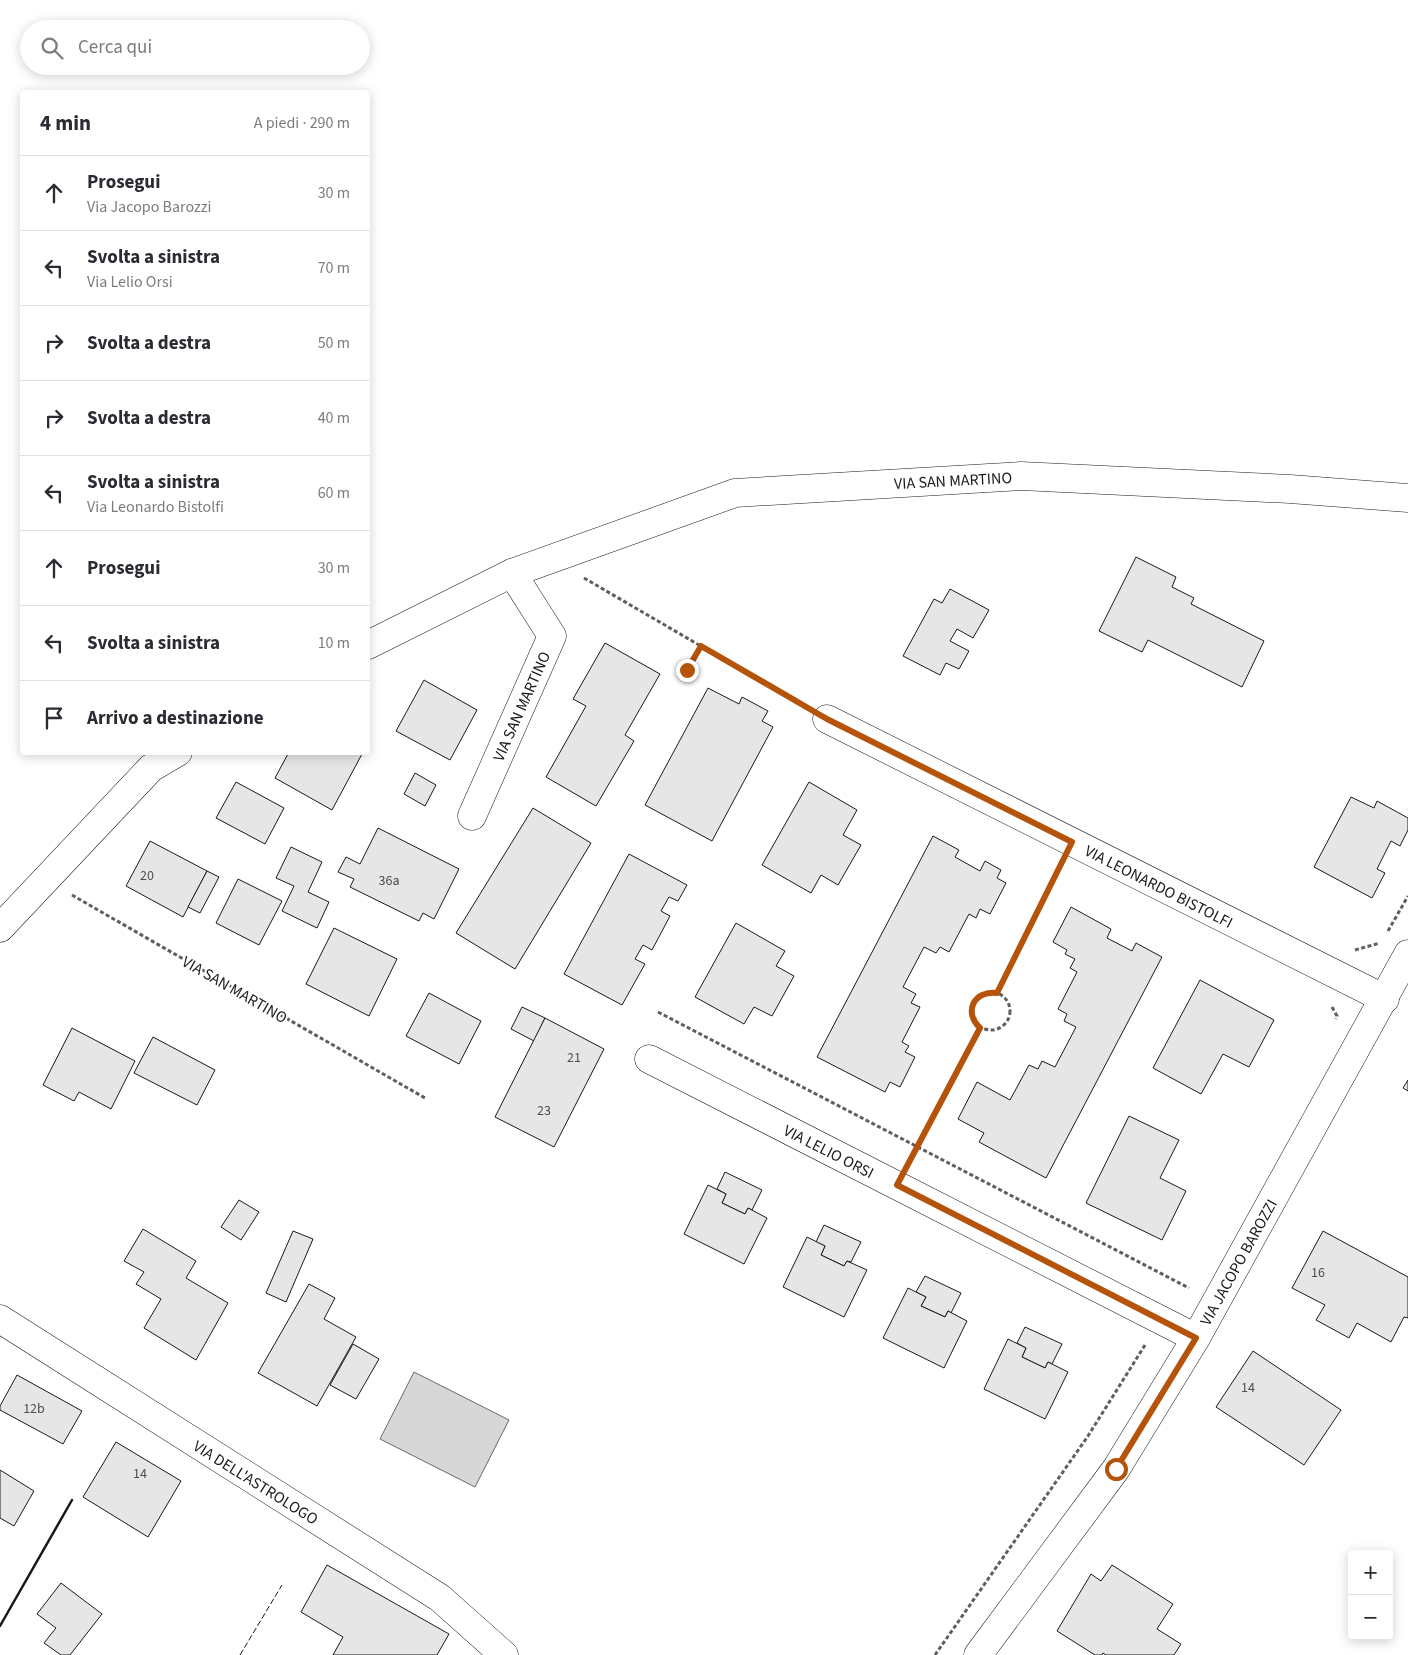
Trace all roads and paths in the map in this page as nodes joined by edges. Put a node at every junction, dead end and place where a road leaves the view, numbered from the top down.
1 (1408, 498) edge
2 (551, 560) junction
3 (512, 573) junction
4 (370, 644) edge
5 (701, 646) junction
6 (687, 670) dead end
7 (827, 719) joint
8 (173, 755) edge
9 (472, 816) dead end
10 (1072, 842) junction
11 (46, 879) junction
12 (1408, 896) edge
13 (0, 928) edge
14 (1385, 935) dead end
15 (1381, 942) dead end
16 (1408, 954) edge
17 (1339, 976) junction
18 (997, 993) junction
19 (1384, 999) junction
20 (658, 1012) dead end
21 (1332, 1025) dead end
22 (980, 1028) junction
23 (649, 1059) dead end
24 (425, 1098) dead end
25 (917, 1146) junction
26 (897, 1185) junction
27 (1186, 1296) dead end
28 (1152, 1316) junction
29 (0, 1319) edge
30 (1196, 1338) junction
31 (504, 1655) edge
32 (935, 1655) edge
33 (978, 1655) edge

1 - 2 street, VIA SAN MARTINO
2 - 3 street, VIA SAN MARTINO
2 - 5 path
3 - 4 street, VIA SAN MARTINO
3 - 9 street, VIA SAN MARTINO
5 - 6 path
5 - 7 path
7 - 10 street, VIA LEONARDO BISTOLFI
8 - 11 street
10 - 17 street, VIA LEONARDO BISTOLFI
10 - 18 path
11 - 13 street
11 - 24 path, VIA SAN MARTINO
12 - 14 path
15 - 17 path
16 - 19 street, VIA JACOPO BAROZZI
17 - 19 street, VIA LEONARDO BISTOLFI
17 - 21 path
18 - 22 path
18 - 22 path
19 - 30 street, VIA JACOPO BAROZZI
20 - 25 path
22 - 25 path
23 - 26 street, VIA LELIO ORSI
25 - 26 path
25 - 27 path
26 - 28 street, VIA LELIO ORSI
28 - 30 street, VIA LELIO ORSI
28 - 32 path
29 - 31 street, VIA DELL'ASTROLOGO
30 - 33 street, VIA JACOPO BAROZZI

